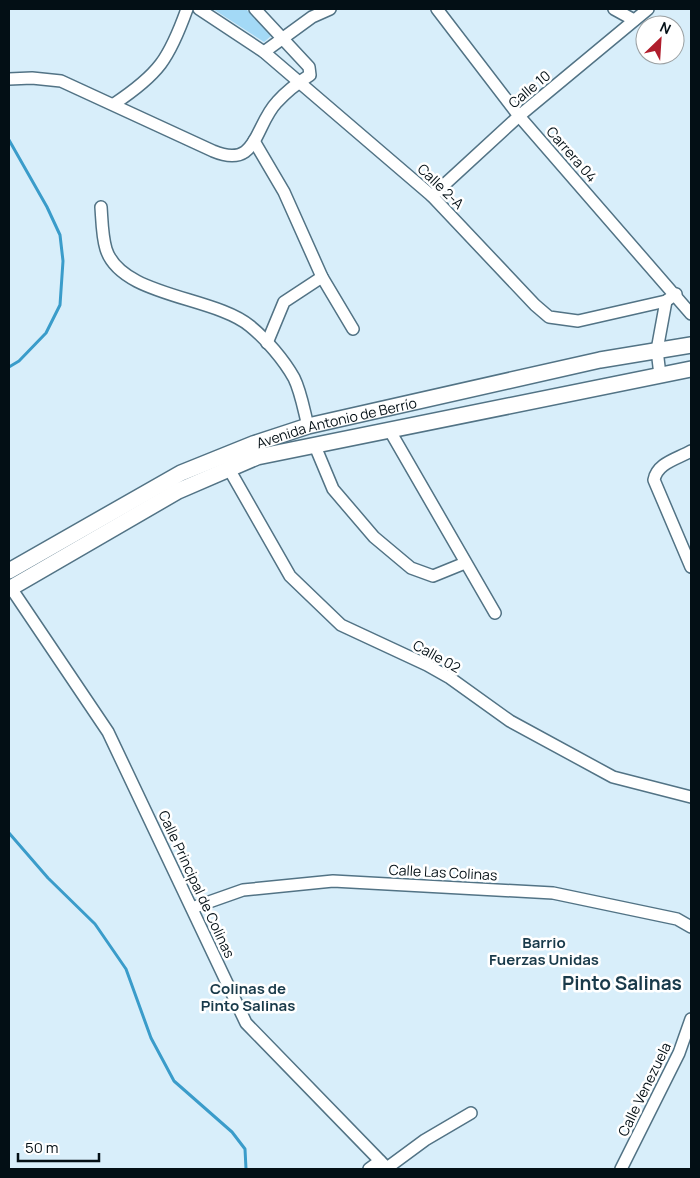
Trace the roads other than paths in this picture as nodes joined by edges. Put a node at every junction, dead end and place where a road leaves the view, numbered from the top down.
1 (187, 9) edge
2 (199, 9) edge
3 (255, 9) edge
4 (330, 9) edge
5 (437, 9) edge
6 (614, 9) edge
7 (648, 9) edge
8 (634, 20) junction
9 (282, 37) junction
10 (264, 52) junction
11 (9, 79) edge
12 (300, 82) junction
13 (114, 104) junction
14 (519, 116) junction
15 (254, 141) junction
16 (432, 196) junction
17 (101, 207) dead end
18 (322, 277) junction
19 (671, 298) junction
20 (691, 314) edge
21 (353, 329) dead end
22 (267, 343) junction
23 (691, 345) edge
24 (657, 350) junction
25 (691, 369) edge
26 (660, 375) junction
27 (308, 426) junction
28 (390, 431) junction
29 (315, 446) junction
30 (691, 451) edge
31 (229, 469) junction
32 (465, 562) junction
33 (691, 568) edge
34 (9, 571) edge
35 (10, 588) edge
36 (495, 613) dead end
37 (691, 797) edge
38 (192, 908) junction
39 (691, 927) edge
40 (691, 1019) edge
41 (471, 1113) dead end
42 (385, 1166) edge
43 (369, 1169) edge
44 (621, 1169) edge

1 - 13 street
2 - 10 street, Calle 2-A
3 - 9 street
4 - 9 street
5 - 14 street, Carrera 04
6 - 8 street
7 - 8 street, Calle 10
8 - 14 street, Calle 10
9 - 10 street
9 - 12 street
10 - 12 street, Calle 2-A
11 - 13 street
12 - 15 street
12 - 16 street, Calle 2-A
13 - 15 street
14 - 16 street, Calle 10
14 - 19 street, Carrera 04
15 - 18 street
16 - 19 street, Calle 2-A
17 - 22 street
18 - 21 street
18 - 22 street
19 - 20 street, Carrera 04
19 - 24 street
22 - 27 street
23 - 24 street, Avenida Antonio de Berrío
24 - 26 street
24 - 27 street, Avenida Antonio de Berrío
25 - 26 street, Avenida Antonio de Berrío
26 - 28 street, Avenida Antonio de Berrío
27 - 34 street, Avenida Antonio de Berrío
28 - 29 street, Avenida Antonio de Berrío
28 - 32 street
29 - 31 street, Avenida Antonio de Berrío
29 - 32 street
30 - 33 street
31 - 35 street, Avenida Antonio de Berrío
31 - 37 street, Calle 02
32 - 36 street
35 - 38 street, Calle Principal de Colinas
38 - 39 street, Calle Las Colinas
38 - 42 street, Calle Principal de Colinas
40 - 44 street, Calle Venezuela
41 - 42 street
42 - 43 street

